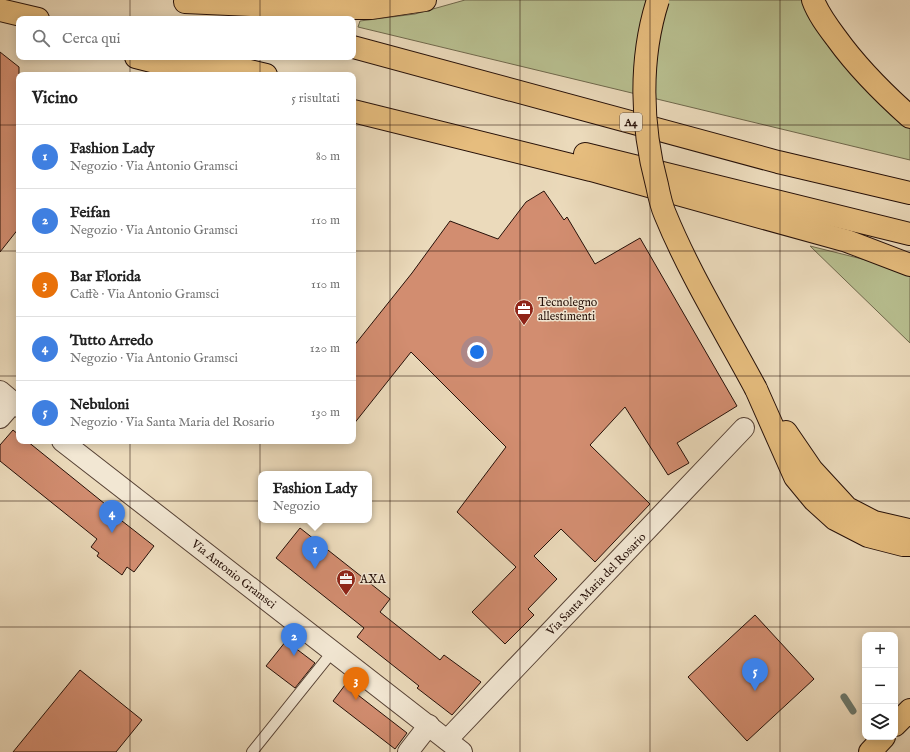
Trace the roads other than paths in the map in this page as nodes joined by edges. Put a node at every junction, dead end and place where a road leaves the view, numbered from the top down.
1 (425, 0) edge
2 (658, 0) edge
3 (812, 0) edge
4 (182, 1) edge
5 (0, 11) edge
6 (24, 16) edge
7 (238, 16) edge
8 (16, 17) edge
9 (356, 48) edge
10 (148, 60) edge
11 (204, 60) edge
12 (195, 72) edge
13 (254, 72) edge
14 (356, 97) edge
15 (356, 112) edge
16 (910, 117) edge
17 (910, 193) edge
18 (910, 234) edge
19 (910, 265) edge
20 (756, 389) junction
21 (11, 400) edge
22 (0, 418) edge
23 (744, 428) dead end
24 (66, 444) edge
25 (910, 530) edge
26 (910, 544) edge
27 (333, 651) junction
28 (910, 710) edge
29 (898, 722) edge
30 (429, 725) junction
31 (881, 740) edge
32 (455, 746) edge
33 (252, 752) edge
34 (408, 752) edge
35 (870, 752) edge

1 - 4 highway
2 - 20 highway, bridge
3 - 16 highway
4 - 7 highway
5 - 6 highway
5 - 8 highway
9 - 17 highway, A4
10 - 12 highway
11 - 13 highway
14 - 18 highway
15 - 19 highway
20 - 25 highway
20 - 26 highway
21 - 22 street
23 - 32 street, Via Santa Maria del Rosario
24 - 27 street, Via Antonio Gramsci
27 - 30 street, Via Antonio Gramsci
27 - 33 lane
28 - 29 highway
30 - 32 street, Via Antonio Gramsci
30 - 34 street
31 - 35 highway

